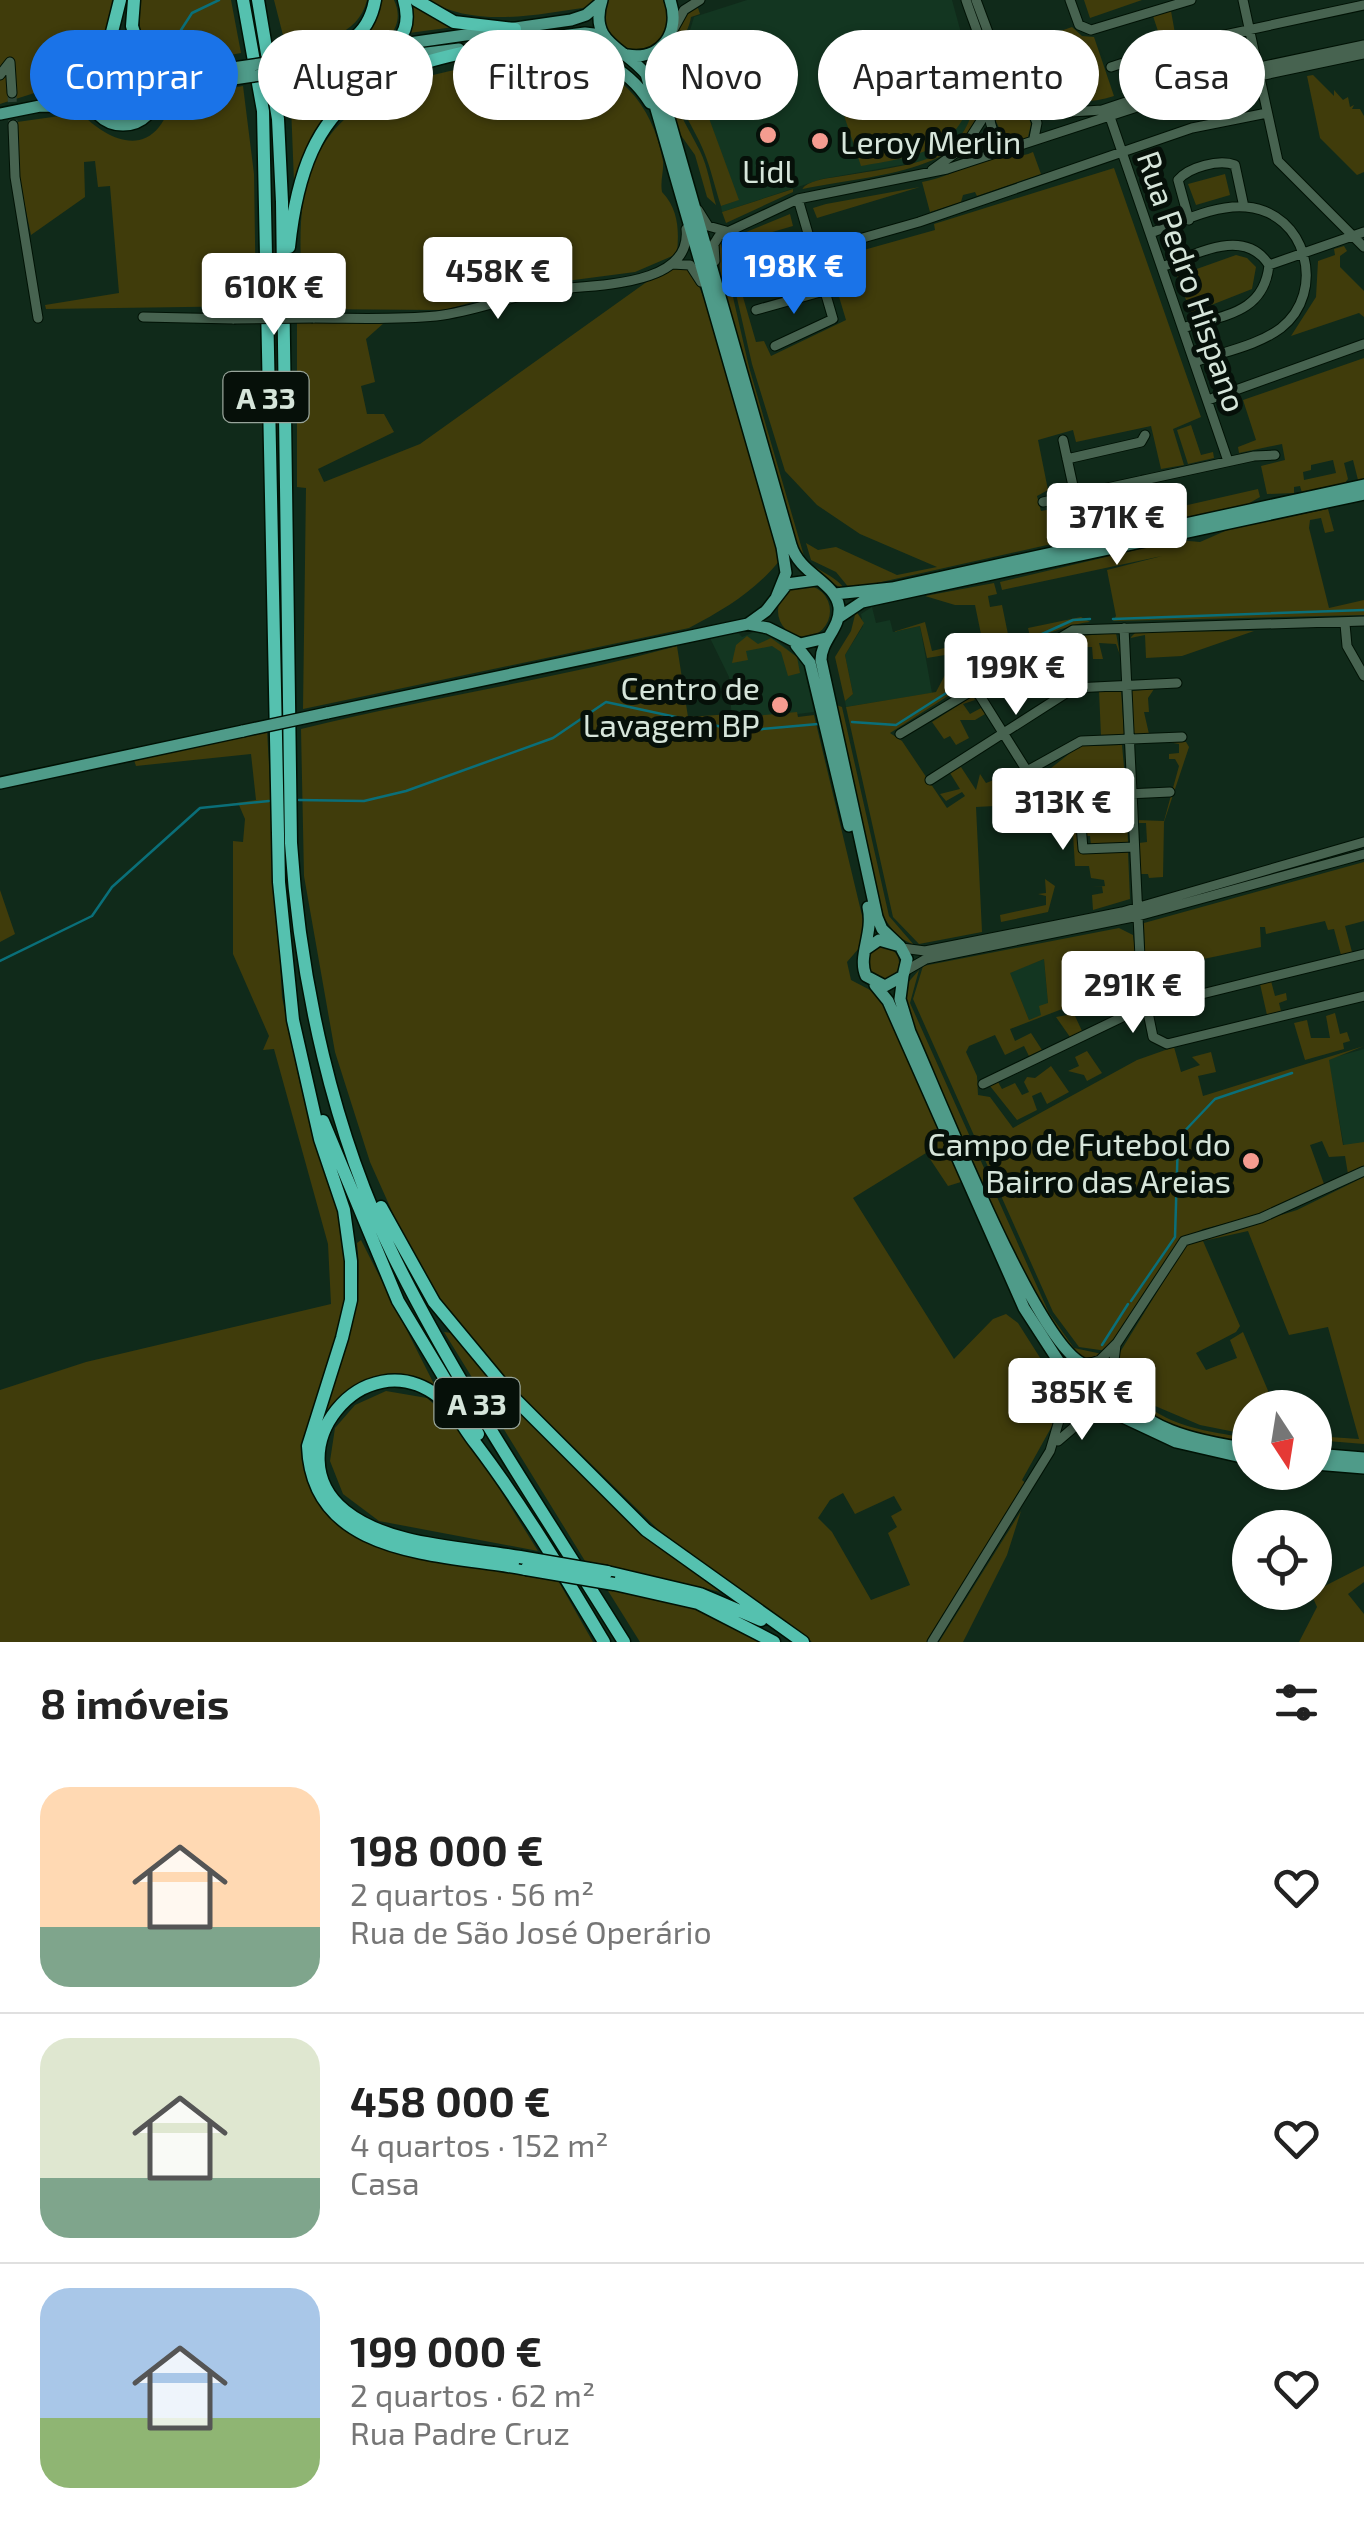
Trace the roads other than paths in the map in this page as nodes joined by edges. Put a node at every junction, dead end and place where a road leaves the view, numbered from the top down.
1 (120, 0) edge
2 (134, 0) edge
3 (234, 0) edge
4 (243, 0) edge
5 (258, 0) edge
6 (266, 0) edge
7 (375, 0) edge
8 (404, 0) edge
9 (416, 0) edge
10 (602, 0) edge
11 (670, 0) edge
12 (700, 0) edge
13 (966, 0) edge
14 (976, 0) edge
15 (1070, 0) edge
16 (1191, 0) edge
17 (1243, 0) edge
18 (1364, 6) edge
19 (112, 30) edge
20 (134, 30) edge
21 (264, 30) edge
22 (267, 30) edge
23 (363, 30) edge
24 (403, 30) edge
25 (490, 30) edge
26 (543, 30) edge
27 (601, 30) edge
28 (670, 30) edge
29 (673, 30) edge
30 (976, 30) edge
31 (987, 30) edge
32 (1250, 30) joint
33 (1364, 45) edge
34 (453, 53) edge
35 (1364, 54) edge
36 (625, 56) edge
37 (1119, 63) edge
38 (1111, 66) dead end
39 (1265, 69) edge
40 (1265, 70) edge
41 (625, 73) edge
42 (645, 73) edge
43 (0, 75) edge
44 (12, 93) tunnel mouth
45 (645, 96) edge
46 (1265, 103) edge
47 (30, 108) edge
48 (1267, 112) junction
49 (0, 114) edge
50 (1119, 114) edge
51 (1110, 117) junction
52 (105, 120) edge
53 (135, 120) edge
54 (278, 120) edge
55 (659, 120) edge
56 (671, 120) edge
57 (980, 120) edge
58 (992, 120) edge
59 (1036, 120) edge
60 (13, 125) tunnel mouth
61 (1032, 141) junction
62 (1009, 148) junction
63 (1122, 152) junction
64 (264, 167) junction
65 (920, 176) junction
66 (689, 187) junction
67 (798, 199) junction
68 (1244, 206) junction
69 (684, 214) junction
70 (1189, 220) junction
71 (726, 231) junction
72 (1364, 232) edge
73 (1150, 233) junction
74 (1352, 236) junction
75 (1364, 248) edge
76 (814, 252) junction
77 (1303, 252) junction
78 (669, 265) junction
79 (1269, 265) junction
80 (1162, 267) junction
81 (743, 272) dead end
82 (824, 291) junction
83 (283, 304) junction
84 (756, 310) dead end
85 (143, 317) dead end
86 (38, 318) dead end
87 (722, 321) junction
88 (1183, 328) junction
89 (1364, 344) edge
90 (775, 346) dead end
91 (1194, 362) junction
92 (1208, 400) junction
93 (1145, 435) dead end
94 (1063, 440) dead end
95 (1275, 455) dead end
96 (1067, 459) junction
97 (1228, 461) junction
98 (1143, 480) junction
99 (1364, 485) edge
100 (1364, 494) edge
101 (1076, 495) junction
102 (1043, 502) dead end
103 (1154, 516) dead end
104 (820, 582) junction
105 (835, 594) junction
106 (774, 600) junction
107 (838, 618) junction
108 (1364, 621) edge
109 (748, 624) junction
110 (1344, 624) junction
111 (1124, 628) junction
112 (830, 635) junction
113 (788, 639) junction
114 (1364, 676) edge
115 (1177, 683) dead end
116 (1126, 685) junction
117 (974, 688) junction
118 (900, 734) dead end
119 (1003, 734) junction
120 (1182, 737) dead end
121 (1128, 739) junction
122 (930, 780) dead end
123 (0, 783) edge
124 (1170, 792) dead end
125 (1130, 794) junction
126 (1134, 847) junction
127 (1364, 848) edge
128 (1138, 912) junction
129 (901, 947) junction
130 (866, 948) junction
131 (1364, 954) edge
132 (904, 973) junction
133 (872, 982) junction
134 (1364, 996) edge
135 (1146, 1007) junction
136 (305, 1072) junction
137 (983, 1084) dead end
138 (354, 1152) junction
139 (1364, 1171) edge
140 (1117, 1342) junction
141 (1087, 1365) junction
142 (1113, 1378) junction
143 (1068, 1387) junction
144 (1096, 1411) junction
145 (1232, 1446) edge
146 (1050, 1451) junction
147 (1232, 1455) edge
148 (1332, 1455) edge
149 (1364, 1458) edge
150 (1332, 1465) edge
151 (1364, 1468) edge
152 (496, 1469) junction
153 (523, 1563) junction
154 (610, 1578) junction
155 (604, 1642) edge
156 (624, 1642) edge
157 (774, 1642) edge
158 (800, 1642) edge
159 (932, 1642) edge

1 - 19 highway
2 - 20 highway
3 - 64 highway
4 - 64 highway, A 33
5 - 21 highway, A 33
6 - 22 highway
7 - 23 highway
8 - 24 highway
9 - 25 highway
10 - 26 main road
10 - 27 main road
11 - 28 main road
12 - 29 street
13 - 30 street
14 - 31 street
15 - 16 street
17 - 32 street
18 - 32 street
33 - 39 street
34 - 83 highway
35 - 40 street
36 - 42 main road
37 - 38 street
41 - 45 main road
43 - 44 street
46 - 48 street
47 - 49 main road
48 - 63 street
48 - 74 street
50 - 51 street
51 - 61 street
51 - 63 street, Rua Pedro Hispano
52 - 53 main road
54 - 83 highway, A 33
55 - 69 main road
56 - 66 main road
57 - 65 street
58 - 62 street
59 - 61 street
60 - 86 street
61 - 62 street
62 - 65 street
63 - 73 street, Rua Pedro Hispano
63 - 76 street
64 - 136 highway, A 33
65 - 67 street
66 - 71 street
66 - 87 main road
67 - 71 street
67 - 76 street
68 - 70 street
68 - 70 street
68 - 77 street
69 - 78 street
69 - 87 main road
70 - 73 street
71 - 87 street
72 - 74 street
73 - 80 street, Rua Pedro Hispano
74 - 75 street
74 - 77 street
76 - 81 street
76 - 82 street
77 - 79 street
77 - 91 street
78 - 85 street, bridge
78 - 87 street
79 - 80 street
79 - 88 street
80 - 88 street, Rua Pedro Hispano
82 - 84 street
82 - 90 street
83 - 138 highway, A 33
87 - 104 main road
87 - 106 main road
88 - 91 street, Rua Pedro Hispano
89 - 92 street
91 - 92 street, Rua Pedro Hispano
92 - 97 street, Rua Pedro Hispano
93 - 96 street
94 - 96 street
95 - 97 street
96 - 101 street
97 - 98 street
98 - 101 street
98 - 103 street
99 - 105 main road
100 - 107 main road
101 - 102 street
104 - 105 main road
104 - 106 main road
105 - 107 main road
106 - 109 main road
106 - 113 main road
107 - 112 main road
108 - 110 street
109 - 113 main road
109 - 123 main road, bridge
110 - 111 street
110 - 114 street
111 - 116 street
111 - 117 street
112 - 113 main road
112 - 129 main road
113 - 130 main road
115 - 116 street
116 - 119 street
116 - 121 street
117 - 118 street
117 - 119 street
119 - 121 street
119 - 122 street
120 - 121 street
121 - 125 street
124 - 125 street
125 - 126 street
125 - 126 street
126 - 128 street
127 - 128 street
127 - 128 street
128 - 129 street
128 - 132 street
128 - 135 street
129 - 130 main road
129 - 132 main road
130 - 133 main road
131 - 135 street
132 - 133 main road
132 - 141 main road
133 - 143 main road
134 - 135 street
135 - 137 street
136 - 152 highway, A 33
136 - 153 highway
138 - 156 highway, A 33
138 - 158 highway
139 - 140 street
140 - 141 street
140 - 142 street
141 - 142 main road
141 - 143 main road
142 - 144 main road
142 - 145 main road
143 - 144 main road
143 - 146 street
144 - 146 street
144 - 147 main road
146 - 159 street
148 - 149 main road
150 - 151 main road
152 - 153 highway
152 - 155 highway, A 33
153 - 154 highway, bridge
154 - 157 highway
154 - 158 highway

